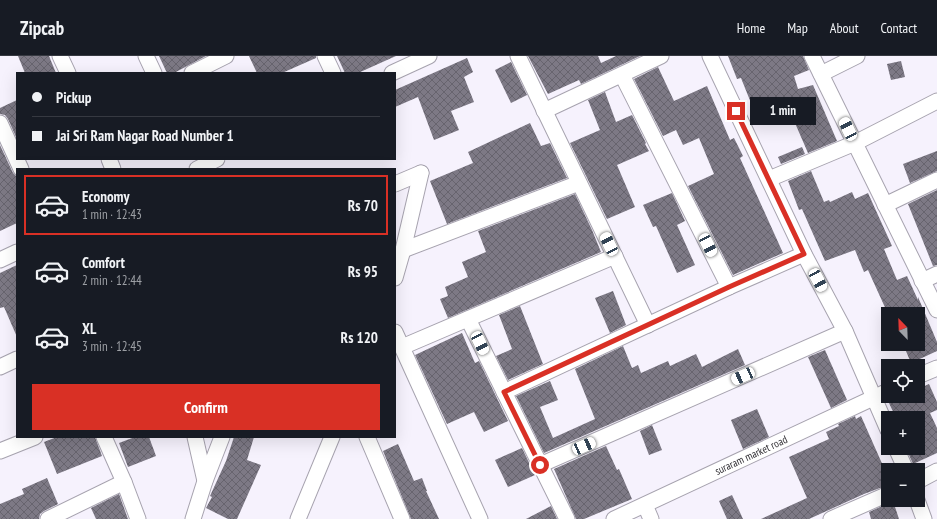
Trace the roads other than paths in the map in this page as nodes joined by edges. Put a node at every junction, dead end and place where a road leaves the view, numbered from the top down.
1 (60, 56) edge
2 (146, 56) edge
3 (226, 56) edge
4 (325, 56) edge
5 (518, 56) edge
6 (661, 56) edge
7 (710, 56) edge
8 (812, 56) edge
9 (858, 56) edge
10 (426, 57) edge
11 (68, 72) edge
12 (154, 72) edge
13 (194, 72) edge
14 (332, 72) edge
15 (394, 72) edge
16 (821, 74) junction
17 (622, 75) junction
18 (937, 101) edge
19 (544, 111) junction
20 (0, 123) edge
21 (855, 143) junction
22 (6, 151) edge
23 (214, 160) edge
24 (19, 168) edge
25 (199, 168) edge
26 (769, 179) junction
27 (937, 180) edge
28 (579, 183) junction
29 (396, 184) edge
30 (885, 205) junction
31 (403, 250) junction
32 (16, 252) edge
33 (804, 254) junction
34 (615, 256) junction
35 (0, 260) edge
36 (396, 274) edge
37 (937, 274) edge
38 (922, 281) junction
39 (729, 287) junction
40 (937, 310) edge
41 (468, 319) junction
42 (648, 325) junction
43 (845, 331) junction
44 (396, 334) edge
45 (402, 347) junction
46 (16, 359) edge
47 (0, 367) edge
48 (937, 368) edge
49 (925, 373) edge
50 (504, 392) junction
51 (881, 394) edge
52 (873, 398) junction
53 (881, 415) edge
54 (32, 438) edge
55 (104, 438) edge
56 (195, 438) edge
57 (222, 438) edge
58 (332, 438) edge
59 (367, 438) edge
60 (0, 451) edge
61 (540, 465) junction
62 (937, 471) edge
63 (925, 477) edge
64 (205, 481) junction
65 (124, 482) junction
66 (881, 497) edge
67 (645, 505) junction
68 (920, 507) edge
69 (48, 519) edge
70 (138, 519) edge
71 (193, 519) edge
72 (298, 519) edge
73 (402, 519) edge
74 (480, 519) edge
75 (567, 519) edge
76 (614, 519) edge
77 (651, 519) edge
78 (831, 519) edge
79 (924, 519) edge

1 - 11 street
2 - 12 street
3 - 13 street
4 - 14 street
5 - 19 street
6 - 17 street
7 - 26 street
8 - 16 street
9 - 16 street
10 - 15 street
16 - 21 street
17 - 19 street
17 - 39 street
18 - 21 street
19 - 28 street
20 - 22 street
21 - 26 street
21 - 30 street
22 - 24 street
23 - 25 street
26 - 33 street
27 - 30 street
28 - 31 street
28 - 34 street
29 - 31 street
30 - 38 street
31 - 36 street
32 - 35 street
33 - 39 street
33 - 43 street
34 - 41 street
34 - 42 street
37 - 38 street
38 - 40 street
39 - 42 street
41 - 45 street
41 - 50 street
42 - 50 street
43 - 52 street
43 - 61 street
44 - 45 street
45 - 74 street
46 - 47 street
48 - 49 street
50 - 61 street
51 - 52 street, suraram market road
52 - 53 street
52 - 67 street, suraram market road
54 - 60 street
55 - 65 street
56 - 64 street
57 - 64 street
58 - 72 street
59 - 73 street
61 - 75 street
62 - 63 street
64 - 71 street
65 - 69 street
65 - 70 street
66 - 78 street
67 - 76 street, suraram market road
67 - 77 street
68 - 79 street

